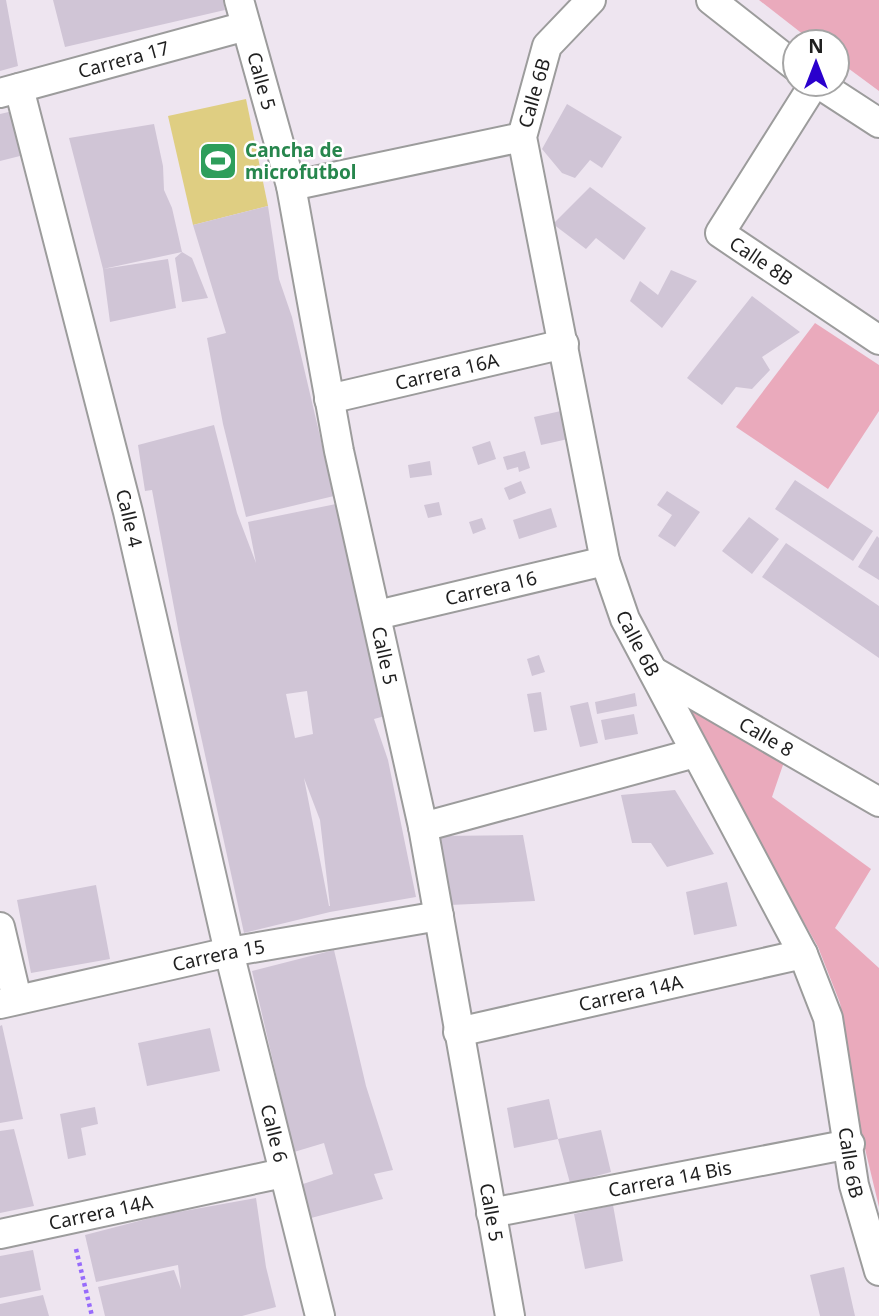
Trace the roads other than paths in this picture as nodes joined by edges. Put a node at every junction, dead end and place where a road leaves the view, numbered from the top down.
1 (591, 0) edge
2 (711, 0) edge
3 (244, 7) edge
4 (781, 55) edge
5 (10, 90) edge
6 (808, 98) edge
7 (839, 98) edge
8 (879, 123) edge
9 (522, 138) junction
10 (291, 186) junction
11 (879, 340) edge
12 (564, 344) junction
13 (329, 399) junction
14 (605, 561) junction
15 (377, 615) junction
16 (653, 671) junction
17 (695, 753) junction
18 (879, 802) edge
19 (423, 827) junction
20 (439, 916) junction
21 (0, 927) edge
22 (229, 953) junction
23 (803, 954) junction
24 (9, 1002) edge
25 (458, 1031) junction
26 (850, 1144) junction
27 (283, 1173) junction
28 (491, 1213) junction
29 (0, 1234) edge
30 (879, 1271) edge
31 (320, 1316) edge
32 (510, 1316) edge

1 - 9 street, Calle 6B
2 - 4 street
3 - 5 street, Carrera 17
3 - 10 street, Calle 5
5 - 22 street, Calle 4
6 - 11 street, Calle 8B
7 - 8 street
9 - 10 street
9 - 12 street, Calle 6B
10 - 13 street, Calle 5
12 - 13 street, Carrera 16A
12 - 14 street, Calle 6B
13 - 15 street, Calle 5
14 - 15 street, Carrera 16
14 - 16 street, Calle 6B
15 - 19 street, Calle 5
16 - 17 street, Calle 6B
16 - 18 street, Calle 8
17 - 19 street
17 - 23 street, Calle 6B
19 - 20 street, Calle 5
20 - 22 street, Carrera 15
20 - 25 street, Calle 5
21 - 24 street
22 - 24 street, Carrera 15
22 - 27 street, Calle 6
23 - 25 street, Carrera 14A
23 - 26 street, Calle 6B
25 - 28 street, Calle 5
26 - 28 street, Carrera 14 Bis
26 - 30 street, Calle 6B
27 - 29 street, Carrera 14A
27 - 31 street, Calle 6
28 - 32 street, Calle 5

